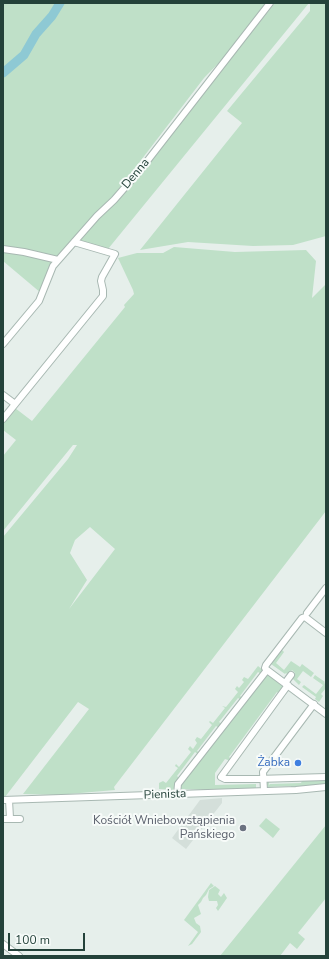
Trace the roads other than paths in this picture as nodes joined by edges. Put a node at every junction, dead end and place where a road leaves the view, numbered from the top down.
1 (270, 3) edge
2 (74, 242) junction
3 (3, 249) edge
4 (58, 260) junction
5 (3, 344) edge
6 (3, 394) edge
7 (15, 404) junction
8 (3, 419) edge
9 (326, 588) edge
10 (307, 613) dead end
11 (326, 633) edge
12 (267, 670) junction
13 (291, 675) dead end
14 (286, 684) junction
15 (314, 704) junction
16 (326, 714) edge
17 (220, 770) dead end
18 (221, 777) junction
19 (326, 777) edge
20 (263, 779) junction
21 (326, 787) edge
22 (264, 791) junction
23 (177, 794) junction
24 (6, 800) edge
25 (10, 818) junction
26 (3, 819) edge
27 (20, 819) dead end
28 (3, 944) edge
29 (19, 956) edge

1 - 2 street, Denna
2 - 4 street, Denna
2 - 7 street
3 - 4 street
4 - 5 street, Denna
6 - 7 street
7 - 8 street
9 - 10 street
11 - 12 street
12 - 14 street
12 - 23 street
13 - 14 street
14 - 15 street
14 - 18 street
15 - 16 street
15 - 20 street
17 - 18 street
18 - 20 street
19 - 20 street
20 - 22 street
21 - 22 street, Pienista
22 - 23 street, Pienista
23 - 24 street, Pienista
24 - 25 street
25 - 26 street
25 - 27 street
28 - 29 street

